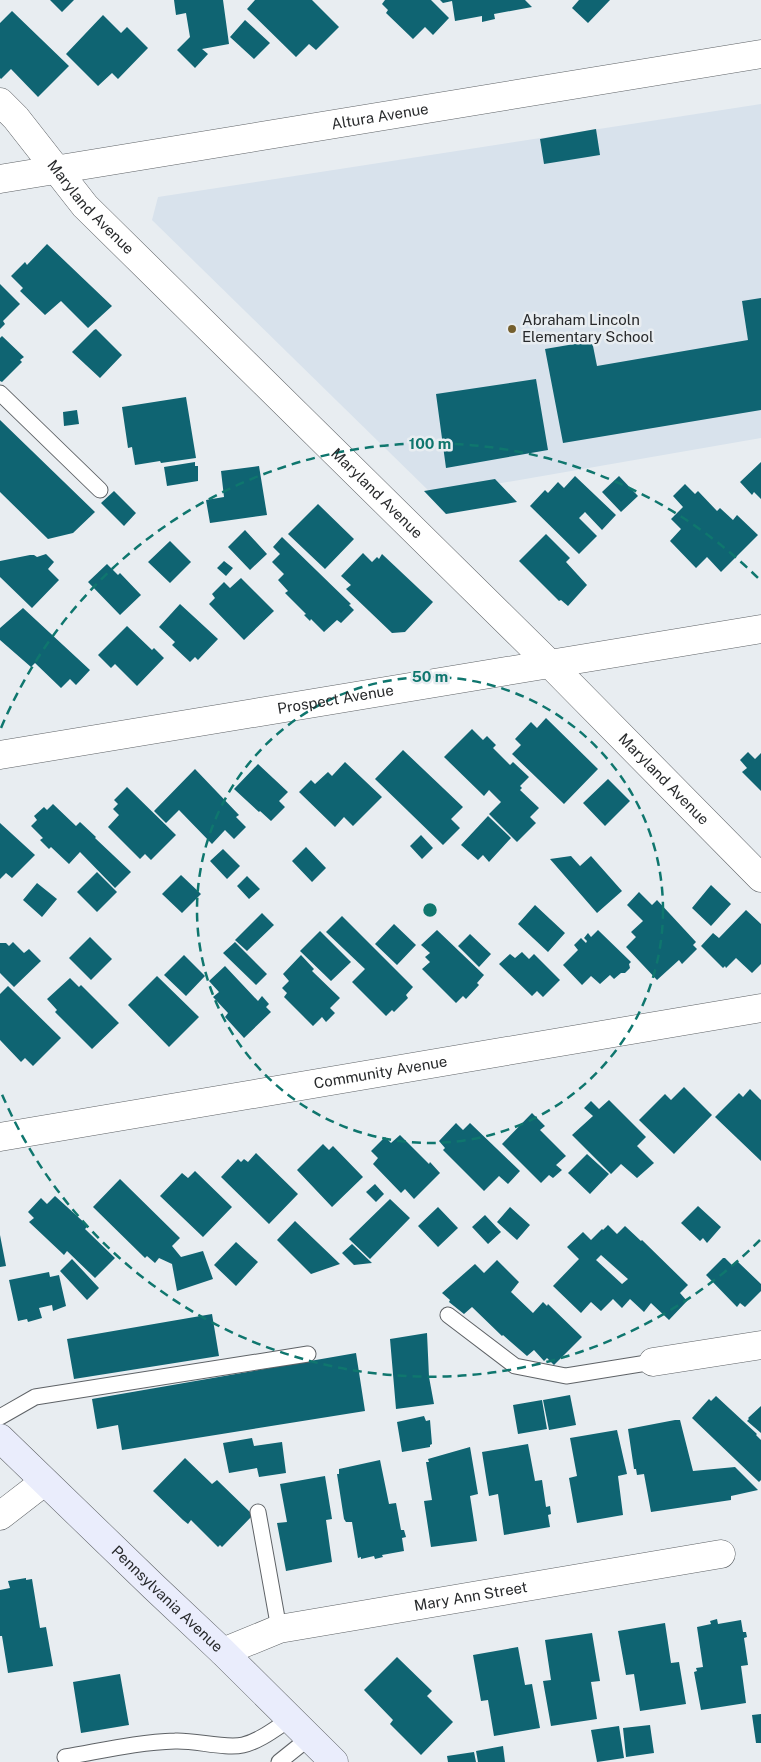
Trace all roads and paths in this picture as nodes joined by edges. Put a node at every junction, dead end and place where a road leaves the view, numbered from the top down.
1 (761, 54) edge
2 (0, 102) edge
3 (58, 170) junction
4 (0, 179) edge
5 (0, 393) edge
6 (100, 490) dead end
7 (761, 629) edge
8 (551, 665) junction
9 (0, 756) edge
10 (761, 878) edge
11 (761, 1008) edge
12 (0, 1137) edge
13 (448, 1315) dead end
14 (761, 1345) edge
15 (308, 1354) dead end
16 (652, 1362) joint
17 (0, 1417) edge
18 (0, 1438) edge
19 (44, 1482) junction
20 (258, 1512) dead end
21 (0, 1516) edge
22 (721, 1554) dead end
23 (279, 1629) junction
24 (223, 1652) junction
25 (290, 1719) junction
26 (309, 1738) junction
27 (65, 1757) dead end
28 (279, 1762) edge
29 (334, 1762) edge

1 - 3 street, Altura Avenue
2 - 3 street, Maryland Avenue
3 - 4 street, Altura Avenue
3 - 8 street, Maryland Avenue
5 - 6 lane
7 - 8 street, Prospect Avenue
8 - 9 street, Prospect Avenue
8 - 10 street, Maryland Avenue
11 - 12 street, Community Avenue
13 - 16 lane
14 - 16 street
15 - 17 lane
18 - 19 main road, Pennsylvania Avenue
19 - 21 street
19 - 24 main road, Pennsylvania Avenue
20 - 23 lane
22 - 23 street, Mary Ann Street
23 - 24 street, Mary Ann Street
24 - 25 main road, Pennsylvania Avenue
25 - 26 main road, Pennsylvania Avenue
25 - 27 lane
26 - 28 lane
26 - 29 main road, Pennsylvania Avenue

